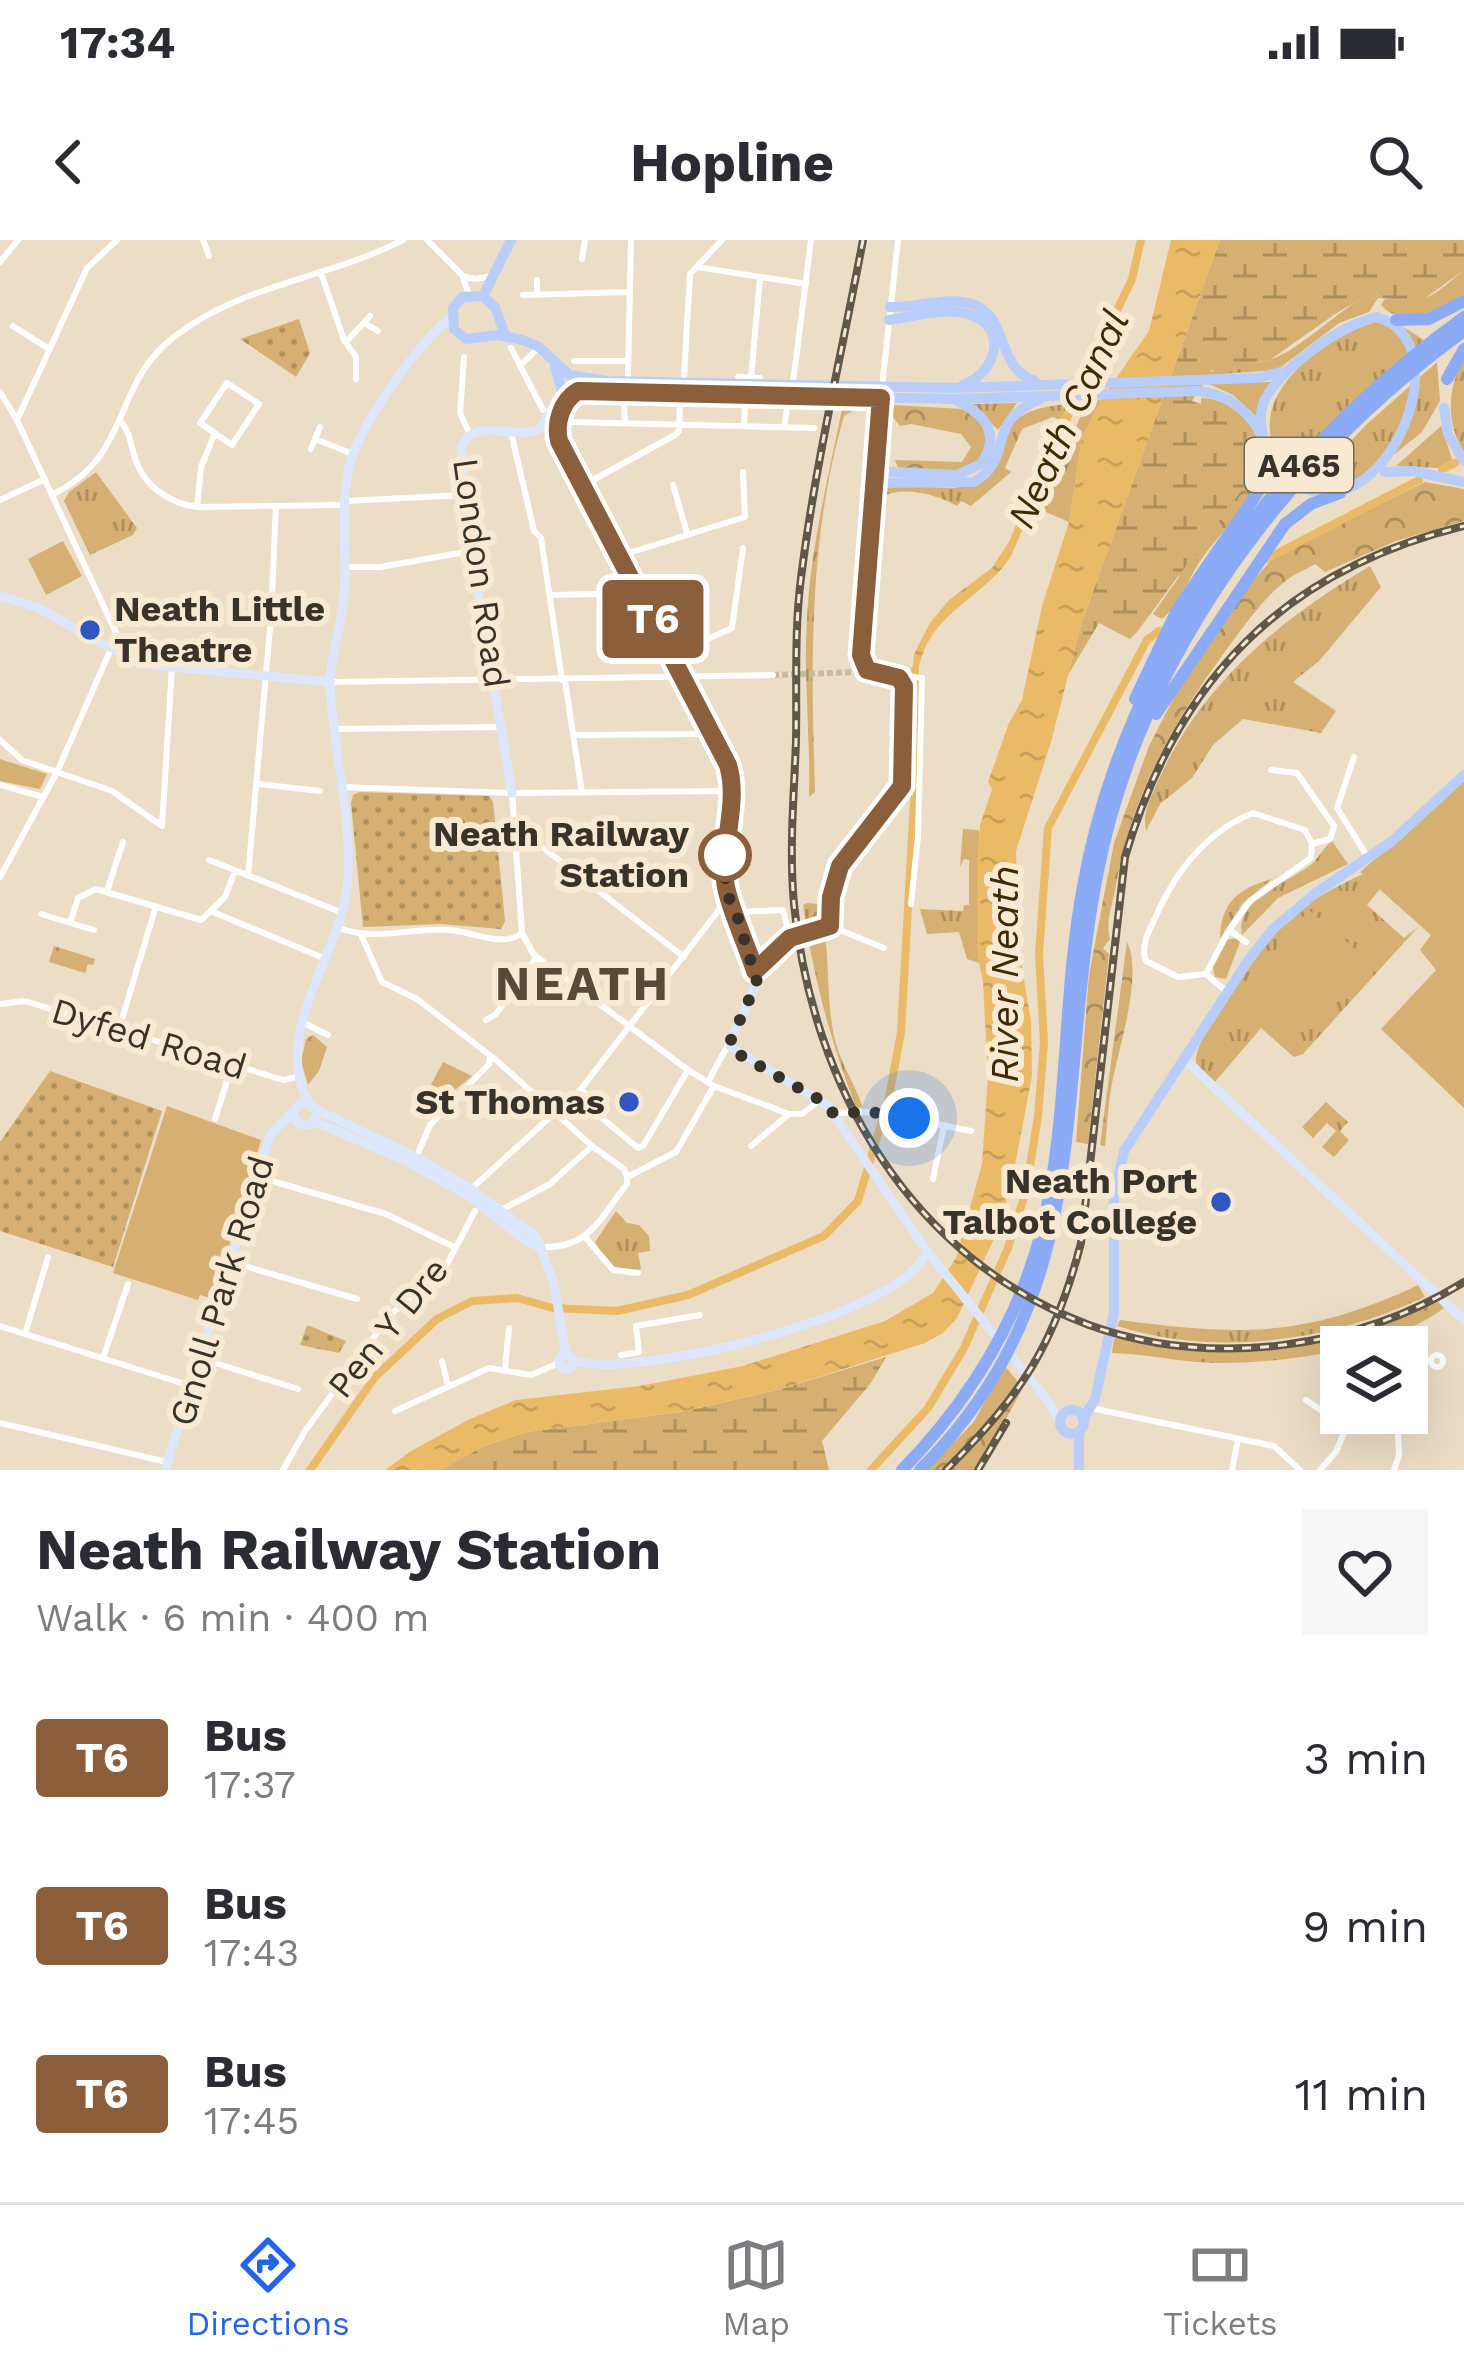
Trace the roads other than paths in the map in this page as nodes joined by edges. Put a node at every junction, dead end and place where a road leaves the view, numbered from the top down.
1 (18, 240) edge
2 (117, 240) edge
3 (203, 240) edge
4 (404, 240) edge
5 (427, 240) edge
6 (511, 240) edge
7 (585, 240) edge
8 (631, 240) edge
9 (722, 240) edge
10 (811, 240) edge
11 (898, 240) edge
12 (209, 256) dead end
13 (581, 259) dead end
14 (0, 262) edge
15 (697, 267) junction
16 (321, 273) junction
17 (462, 274) junction
18 (493, 275) junction
19 (760, 278) junction
20 (537, 280) dead end
21 (806, 284) junction
22 (628, 292) junction
23 (537, 294) junction
24 (476, 295) junction
25 (523, 295) dead end
26 (1464, 301) edge
27 (889, 313) junction
28 (980, 313) junction
29 (451, 317) junction
30 (1464, 317) edge
31 (497, 320) junction
32 (1396, 320) junction
33 (13, 326) dead end
34 (1464, 331) edge
35 (378, 332) dead end
36 (429, 334) junction
37 (458, 334) junction
38 (505, 335) junction
39 (488, 336) junction
40 (344, 340) junction
41 (539, 347) junction
42 (511, 348) dead end
43 (49, 349) junction
44 (1464, 350) edge
45 (464, 357) dead end
46 (574, 361) dead end
47 (628, 361) junction
48 (520, 366) junction
49 (1289, 370) junction
50 (628, 375) dead end
51 (684, 376) dead end
52 (738, 377) dead end
53 (356, 379) dead end
54 (1447, 379) junction
55 (570, 385) junction
56 (1061, 385) junction
57 (1184, 385) junction
58 (0, 392) edge
59 (953, 393) junction
60 (1048, 396) junction
61 (1445, 398) junction
62 (680, 404) dead end
63 (624, 405) dead end
64 (745, 405) dead end
65 (543, 410) dead end
66 (17, 419) junction
67 (119, 420) junction
68 (570, 422) dead end
69 (625, 422) junction
70 (680, 422) junction
71 (744, 426) junction
72 (320, 427) dead end
73 (784, 427) junction
74 (814, 428) dead end
75 (1432, 429) dead end
76 (511, 432) junction
77 (469, 433) junction
78 (215, 434) junction
79 (1262, 436) junction
80 (315, 439) junction
81 (311, 449) dead end
82 (353, 454) junction
83 (1268, 454) junction
84 (1461, 458) edge
85 (1397, 461) dead end
86 (743, 472) dead end
87 (1380, 473) junction
88 (874, 477) junction
89 (45, 479) junction
90 (958, 480) junction
91 (1464, 482) edge
92 (673, 485) dead end
93 (582, 486) junction
94 (1340, 493) junction
95 (52, 494) junction
96 (463, 495) junction
97 (0, 500) edge
98 (346, 503) junction
99 (276, 506) junction
100 (197, 507) junction
101 (687, 533) junction
102 (743, 548) dead end
103 (471, 551) junction
104 (619, 556) junction
105 (345, 567) junction
106 (598, 594) dead end
107 (0, 596) edge
108 (550, 596) junction
109 (1176, 648) junction
110 (113, 649) junction
111 (673, 655) junction
112 (172, 667) junction
113 (858, 672) tunnel mouth
114 (872, 672) junction
115 (265, 673) junction
116 (773, 675) tunnel mouth
117 (899, 678) junction
118 (686, 679) junction
119 (564, 681) junction
120 (329, 682) junction
121 (496, 682) junction
122 (502, 727) junction
123 (335, 729) junction
124 (713, 734) junction
125 (1134, 734) junction
126 (573, 735) junction
127 (0, 740) edge
128 (1354, 757) dead end
129 (1270, 770) dead end
130 (57, 772) junction
131 (1464, 775) edge
132 (256, 784) junction
133 (0, 785) edge
134 (341, 787) junction
135 (320, 791) dead end
136 (732, 791) junction
137 (582, 793) junction
138 (512, 794) junction
139 (43, 797) junction
140 (516, 827) junction
141 (123, 842) dead end
142 (1312, 844) junction
143 (209, 860) dead end
144 (1369, 860) junction
145 (236, 871) junction
146 (248, 876) junction
147 (0, 877) edge
148 (107, 892) junction
149 (728, 898) junction
150 (911, 904) dead end
151 (156, 906) junction
152 (213, 912) junction
153 (736, 912) junction
154 (343, 913) junction
155 (41, 914) dead end
156 (70, 923) junction
157 (830, 926) junction
158 (339, 928) junction
159 (1229, 930) junction
160 (94, 931) dead end
161 (523, 933) junction
162 (362, 937) junction
163 (790, 938) junction
164 (1246, 942) dead end
165 (884, 948) dead end
166 (684, 957) junction
167 (536, 958) junction
168 (326, 959) junction
169 (755, 971) junction
170 (1206, 974) junction
171 (1228, 992) junction
172 (0, 1004) edge
173 (485, 1020) dead end
174 (304, 1023) junction
175 (631, 1029) junction
176 (118, 1030) junction
177 (328, 1035) dead end
178 (730, 1042) junction
179 (490, 1058) junction
180 (1184, 1059) junction
181 (232, 1065) junction
182 (688, 1070) junction
183 (298, 1077) junction
184 (711, 1084) junction
185 (580, 1089) junction
186 (302, 1092) junction
187 (820, 1100) junction
188 (312, 1107) junction
189 (296, 1108) junction
190 (556, 1112) junction
191 (833, 1113) junction
192 (788, 1114) junction
193 (215, 1119) dead end
194 (313, 1121) junction
195 (298, 1123) junction
196 (282, 1124) junction
197 (944, 1125) junction
198 (971, 1130) dead end
199 (592, 1146) junction
200 (751, 1146) dead end
201 (419, 1151) dead end
202 (258, 1177) junction
203 (627, 1177) junction
204 (933, 1179) dead end
205 (471, 1189) junction
206 (501, 1210) junction
207 (475, 1211) dead end
208 (586, 1237) junction
209 (453, 1246) junction
210 (541, 1247) junction
211 (927, 1251) junction
212 (47, 1257) dead end
213 (231, 1262) junction
214 (920, 1267) junction
215 (944, 1269) junction
216 (638, 1273) dead end
217 (128, 1284) dead end
218 (357, 1299) dead end
219 (700, 1316) dead end
220 (1464, 1320) edge
221 (0, 1326) edge
222 (509, 1328) dead end
223 (25, 1334) junction
224 (621, 1355) dead end
225 (103, 1358) junction
226 (202, 1359) junction
227 (566, 1360) junction
228 (1431, 1360) dead end
229 (442, 1361) dead end
230 (1428, 1361) edge
231 (505, 1368) junction
232 (193, 1386) junction
233 (448, 1386) junction
234 (1096, 1387) junction
235 (298, 1389) dead end
236 (1306, 1400) dead end
237 (1091, 1408) junction
238 (1320, 1410) edge
239 (395, 1412) dead end
240 (1072, 1422) junction
241 (0, 1423) edge
242 (1343, 1434) edge
243 (1398, 1434) edge
244 (1238, 1439) junction
245 (166, 1466) edge
246 (283, 1470) edge
247 (902, 1470) edge
248 (920, 1470) edge
249 (1079, 1470) edge
250 (1232, 1470) edge
251 (1300, 1470) edge
252 (1320, 1470) edge
253 (1394, 1470) edge

1 - 14 street
2 - 43 street
3 - 12 street
4 - 16 street
5 - 17 street
6 - 18 main road
7 - 13 street
8 - 22 street
9 - 15 street
10 - 21 street
11 - 27 street
15 - 19 street
15 - 51 street
16 - 40 street
16 - 67 street
17 - 18 street
17 - 24 street
18 - 24 main road
19 - 21 street
19 - 52 street
20 - 23 street
21 - 73 street
22 - 23 street
22 - 47 street
23 - 25 street
24 - 29 main road
24 - 31 main road
26 - 32 highway
27 - 28 main road
27 - 88 street
28 - 56 main road
28 - 59 main road
29 - 36 main road
29 - 37 main road
30 - 109 highway, A465
31 - 38 main road
31 - 39 main road
32 - 49 main road
32 - 54 main road
33 - 43 street
34 - 109 highway, A465
35 - 40 street
36 - 37 main road
36 - 82 main road
37 - 39 main road
38 - 39 main road
38 - 41 main road
40 - 53 street
41 - 48 street
41 - 55 main road
42 - 48 street
43 - 66 street
44 - 54 highway
45 - 77 street, London Road
46 - 47 street
47 - 50 street
48 - 65 street
49 - 57 main road
49 - 79 main road
54 - 61 main road
55 - 59 main road
55 - 76 main road
55 - 93 main road
56 - 57 main road
56 - 59 main road
57 - 60 main road
57 - 79 main road
58 - 66 street
59 - 60 main road
59 - 90 main road
60 - 90 main road
61 - 75 main road
61 - 84 main road
62 - 70 street
63 - 69 street
64 - 71 street
66 - 89 street
67 - 95 street
67 - 100 street
68 - 69 street
69 - 70 street
70 - 71 street
70 - 93 street
71 - 73 street
72 - 80 street
73 - 74 street
76 - 77 main road
76 - 108 street
77 - 96 main road, London Road
78 - 78 street
78 - 100 street
79 - 83 main road
80 - 81 street
80 - 82 street
82 - 98 main road
83 - 94 main road
83 - 125 highway, A465
85 - 87 main road
86 - 101 street
87 - 91 main road
87 - 94 main road
88 - 90 main road
88 - 114 street
89 - 95 street
89 - 97 street
92 - 101 street
93 - 104 main road
94 - 125 highway, A465
95 - 110 street
96 - 98 street
96 - 103 main road, London Road
98 - 99 street
98 - 105 main road
99 - 100 street
99 - 115 street
101 - 104 street
102 - 111 street
103 - 105 street
103 - 121 main road, London Road
104 - 111 main road
105 - 120 main road
106 - 108 street
107 - 110 main road
108 - 119 street
109 - 125 highway, A465
110 - 112 main road
110 - 130 street
111 - 118 main road
112 - 115 main road
112 - 130 street
113 - 114 street
114 - 117 street
115 - 120 main road
115 - 132 street
116 - 118 street
117 - 150 street
117 - 157 street
118 - 119 street
118 - 124 main road
119 - 121 street
119 - 126 street
120 - 121 street
120 - 123 main road
121 - 122 main road, London Road
122 - 123 street
122 - 138 main road, London Road
123 - 134 main road
124 - 126 street
124 - 136 main road
125 - 247 highway, A465
125 - 248 highway, A465
126 - 137 street
127 - 130 street
128 - 144 street
129 - 142 street
130 - 139 street
131 - 144 main road
132 - 135 street
132 - 146 street
133 - 139 street
134 - 138 street
134 - 154 main road
136 - 137 street
136 - 149 main road
137 - 138 street
138 - 140 street
139 - 147 street
140 - 161 street
140 - 166 street
141 - 148 street
142 - 159 street
142 - 170 street
143 - 145 street
144 - 171 main road
145 - 146 street
145 - 152 street
146 - 154 street
148 - 151 street
148 - 156 street
149 - 153 main road
149 - 166 street
151 - 152 street
151 - 176 street
152 - 168 street
153 - 163 street
153 - 169 main road
154 - 158 main road
155 - 156 street
156 - 160 street
157 - 163 street
157 - 165 street
158 - 162 street
158 - 168 main road
159 - 164 street
159 - 170 street
161 - 162 street
161 - 167 street
162 - 179 street
163 - 169 street
166 - 175 street
167 - 173 street
167 - 175 street
168 - 174 main road
169 - 178 main road
170 - 171 street
171 - 180 main road
172 - 176 street, Dyfed Road
174 - 177 street
174 - 183 main road
175 - 182 street
175 - 185 street
176 - 181 street, Dyfed Road
178 - 184 street
178 - 187 main road
179 - 190 street
179 - 201 street
180 - 220 main road
180 - 234 main road
181 - 183 street, Dyfed Road
181 - 193 street
182 - 184 street
182 - 185 street
183 - 186 main road
184 - 192 street
184 - 203 street
185 - 190 street
186 - 188 main road
186 - 189 main road, Gnoll Park Road
187 - 191 main road
187 - 192 street
188 - 189 main road
188 - 194 main road
188 - 205 main road
189 - 195 main road
189 - 196 main road, Gnoll Park Road
190 - 199 street
190 - 205 street
191 - 197 street
191 - 211 main road
192 - 200 street
194 - 195 main road, Gnoll Park Road
194 - 210 main road
195 - 196 main road, Gnoll Park Road
196 - 202 main road, Gnoll Park Road
197 - 198 street
197 - 204 street
199 - 203 street
199 - 206 street
202 - 209 street
202 - 213 main road, Gnoll Park Road
203 - 208 street
205 - 206 main road
206 - 210 main road
207 - 209 street, Pen Y Dre
208 - 210 street
208 - 216 street
209 - 246 street, Pen Y Dre
210 - 227 main road
211 - 214 main road
211 - 215 main road
212 - 223 street
213 - 218 street
213 - 226 main road, Gnoll Park Road
214 - 215 main road
214 - 227 main road
215 - 240 main road
217 - 225 street
219 - 224 street
221 - 223 street
222 - 231 street
223 - 225 street
225 - 232 street
226 - 232 main road, Gnoll Park Road
226 - 235 street
227 - 231 street
228 - 230 street
229 - 233 street
231 - 233 street
232 - 245 main road, Gnoll Park Road
233 - 239 street
234 - 237 main road
234 - 240 main road
236 - 238 street
237 - 240 main road
237 - 244 street
240 - 249 main road
241 - 245 street
242 - 252 street
243 - 253 street
244 - 250 street
244 - 251 street

